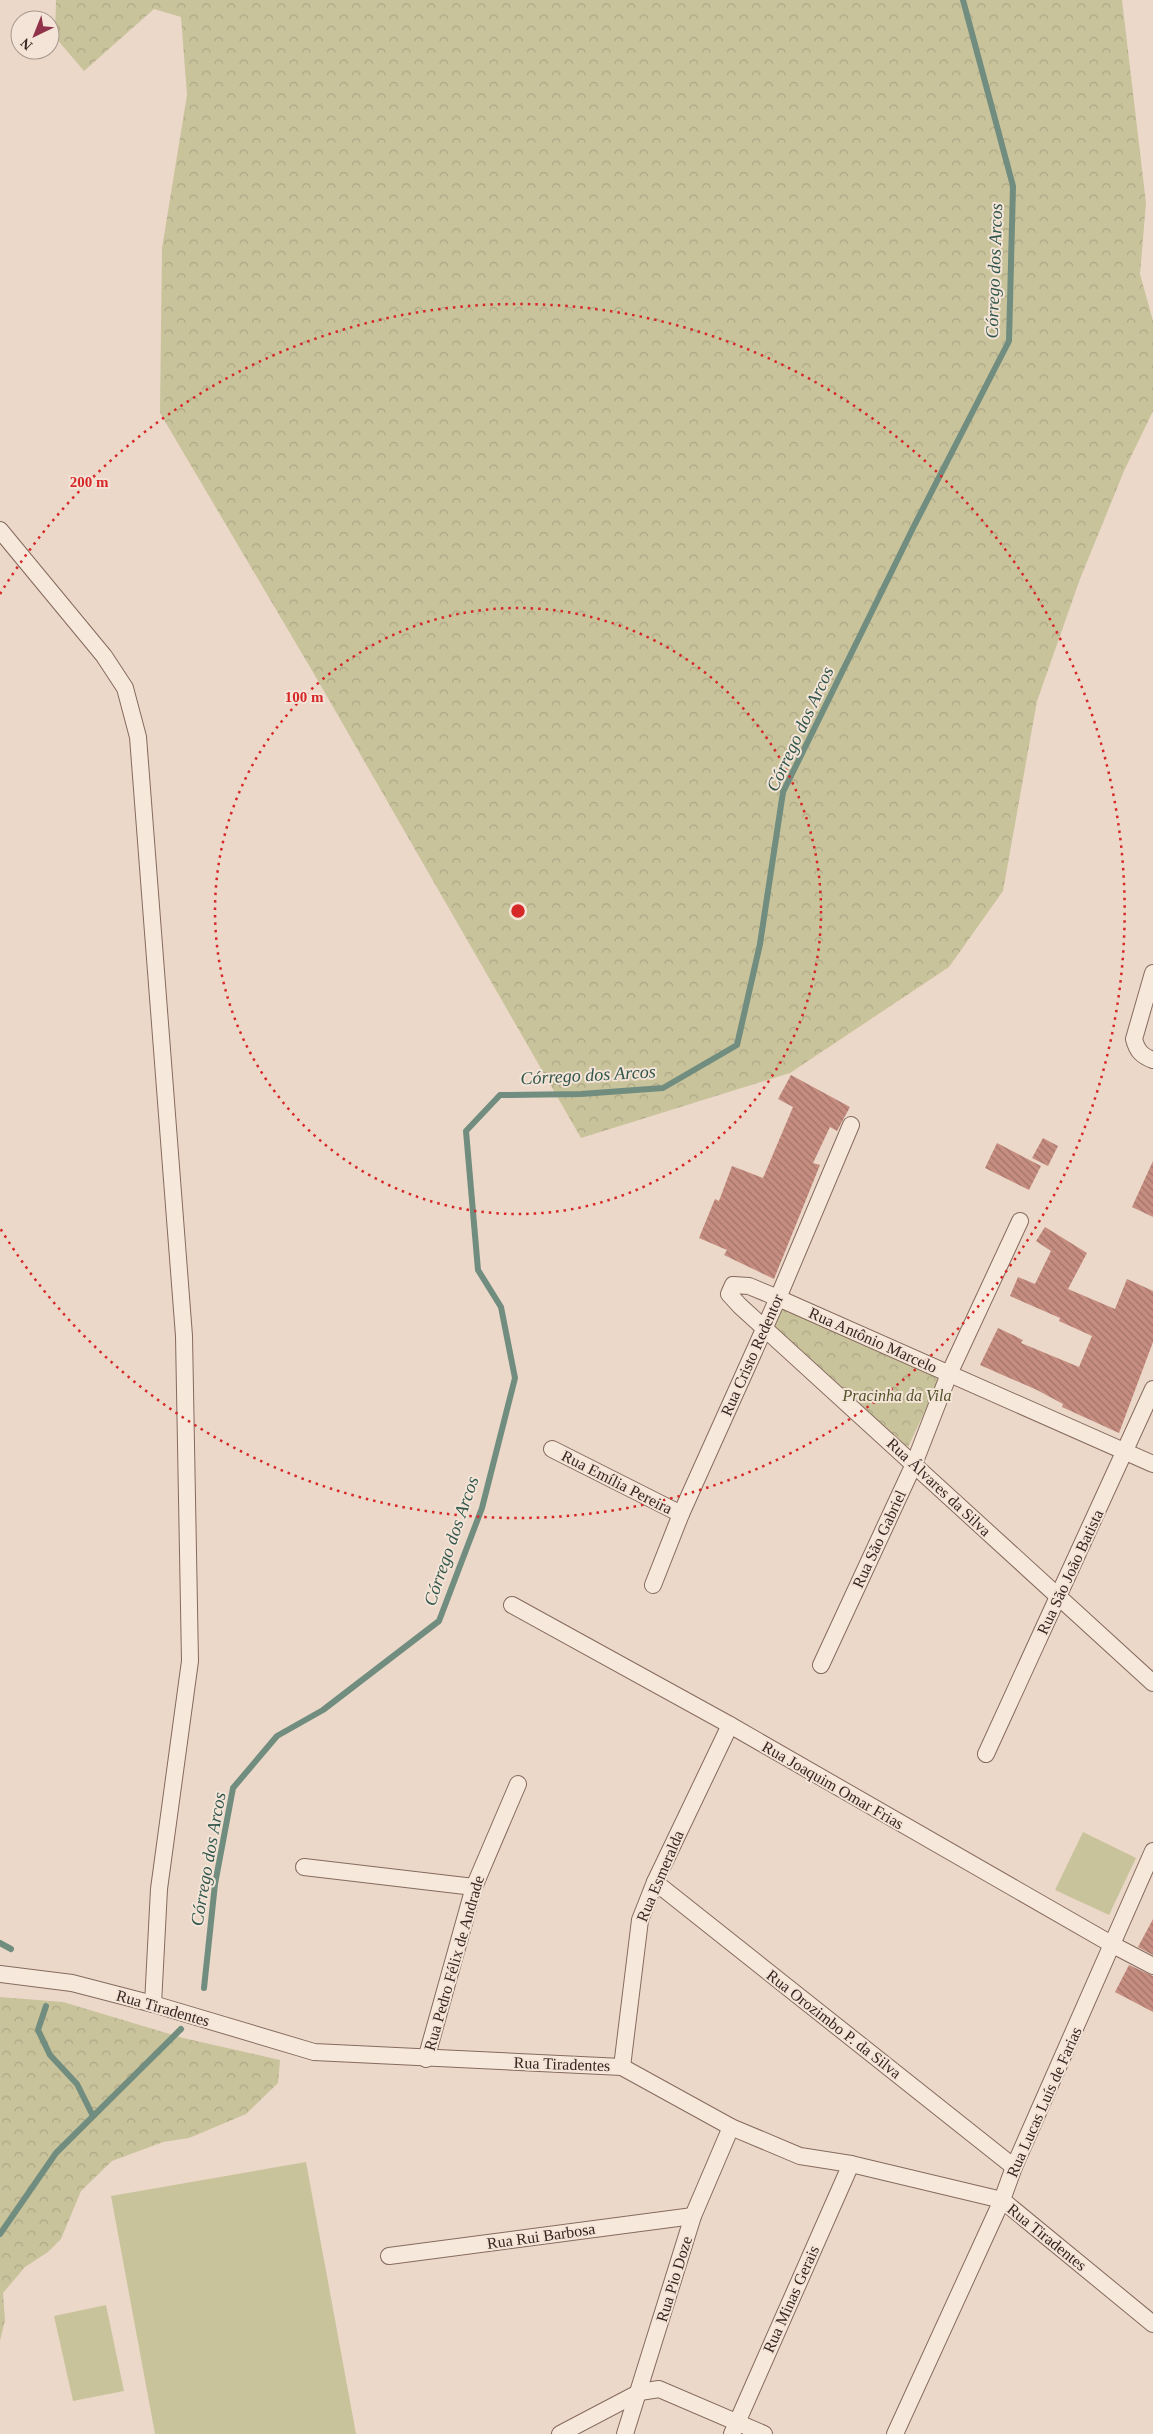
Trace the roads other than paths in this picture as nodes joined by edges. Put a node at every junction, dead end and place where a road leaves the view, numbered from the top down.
1 (0, 530) edge
2 (1153, 973) edge
3 (1153, 1060) edge
4 (851, 1125) dead end
5 (1020, 1221) dead end
6 (729, 1289) joint
7 (778, 1298) junction
8 (764, 1328) junction
9 (949, 1374) junction
10 (1153, 1389) edge
11 (552, 1449) dead end
12 (1126, 1452) junction
13 (914, 1464) junction
14 (1153, 1464) edge
15 (681, 1514) junction
16 (653, 1585) dead end
17 (1058, 1596) junction
18 (512, 1605) dead end
19 (821, 1665) dead end
20 (1153, 1683) edge
21 (730, 1725) junction
22 (986, 1754) dead end
23 (518, 1784) dead end
24 (1153, 1851) edge
25 (304, 1867) dead end
26 (655, 1882) junction
27 (474, 1887) junction
28 (1113, 1945) junction
29 (1153, 1966) edge
30 (0, 1974) edge
31 (153, 2004) junction
32 (426, 2059) junction
33 (622, 2067) junction
34 (731, 2127) junction
35 (851, 2164) junction
36 (1014, 2166) junction
37 (1002, 2200) junction
38 (693, 2216) junction
39 (389, 2256) dead end
40 (1153, 2324) edge
41 (640, 2392) junction
42 (734, 2428) edge
43 (560, 2434) edge
44 (625, 2434) edge
45 (764, 2434) edge
46 (895, 2434) edge

1 - 31 street
2 - 3 street
4 - 7 street, Rua Cristo Redentor
5 - 9 street, Rua São Gabriel
6 - 7 street, Rua Antônio Marcelo
6 - 8 street, Rua Álvares da Silva
7 - 8 street, Rua Cristo Redentor
7 - 9 street, Rua Antônio Marcelo
8 - 13 street, Rua Álvares da Silva
8 - 15 street, Rua Cristo Redentor
9 - 12 street, Rua Antônio Marcelo
9 - 13 street, Rua São Gabriel
10 - 12 street, Rua São João Batista
11 - 15 street, Rua Emília Pereira
12 - 14 street, Rua Antônio Marcelo
12 - 17 street, Rua São João Batista
13 - 17 street, Rua Álvares da Silva
13 - 19 street, Rua São Gabriel
15 - 16 street, Rua Cristo Redentor
17 - 20 street, Rua Álvares da Silva
17 - 22 street, Rua São João Batista
18 - 21 street, Rua Joaquim Omar Frias
21 - 26 street, Rua Esmeralda
21 - 28 street, Rua Joaquim Omar Frias
23 - 27 street, Rua Pedro Félix de Andrade
24 - 28 street, Rua Lucas Luís de Farias
25 - 27 street
26 - 33 street, Rua Esmeralda
26 - 36 street, Rua Orozimbo P. da Silva
27 - 32 street, Rua Pedro Félix de Andrade
28 - 29 street, Rua Joaquim Omar Frias
28 - 36 street, Rua Lucas Luís de Farias
30 - 31 street, Rua Tiradentes
31 - 32 street, Rua Tiradentes
32 - 33 street, Rua Tiradentes
33 - 34 street, Rua Tiradentes
34 - 35 street, Rua Tiradentes
34 - 38 street, Rua Pio Doze
35 - 37 street, Rua Tiradentes
35 - 42 street, Rua Minas Gerais
36 - 37 street, Rua Lucas Luís de Farias
37 - 40 street, Rua Tiradentes
37 - 46 street, Rua Lucas Luís de Farias
38 - 39 street, Rua Rui Barbosa
38 - 41 street, Rua Pio Doze
41 - 42 street
41 - 43 street
41 - 44 street, Rua Pio Doze
42 - 45 street

